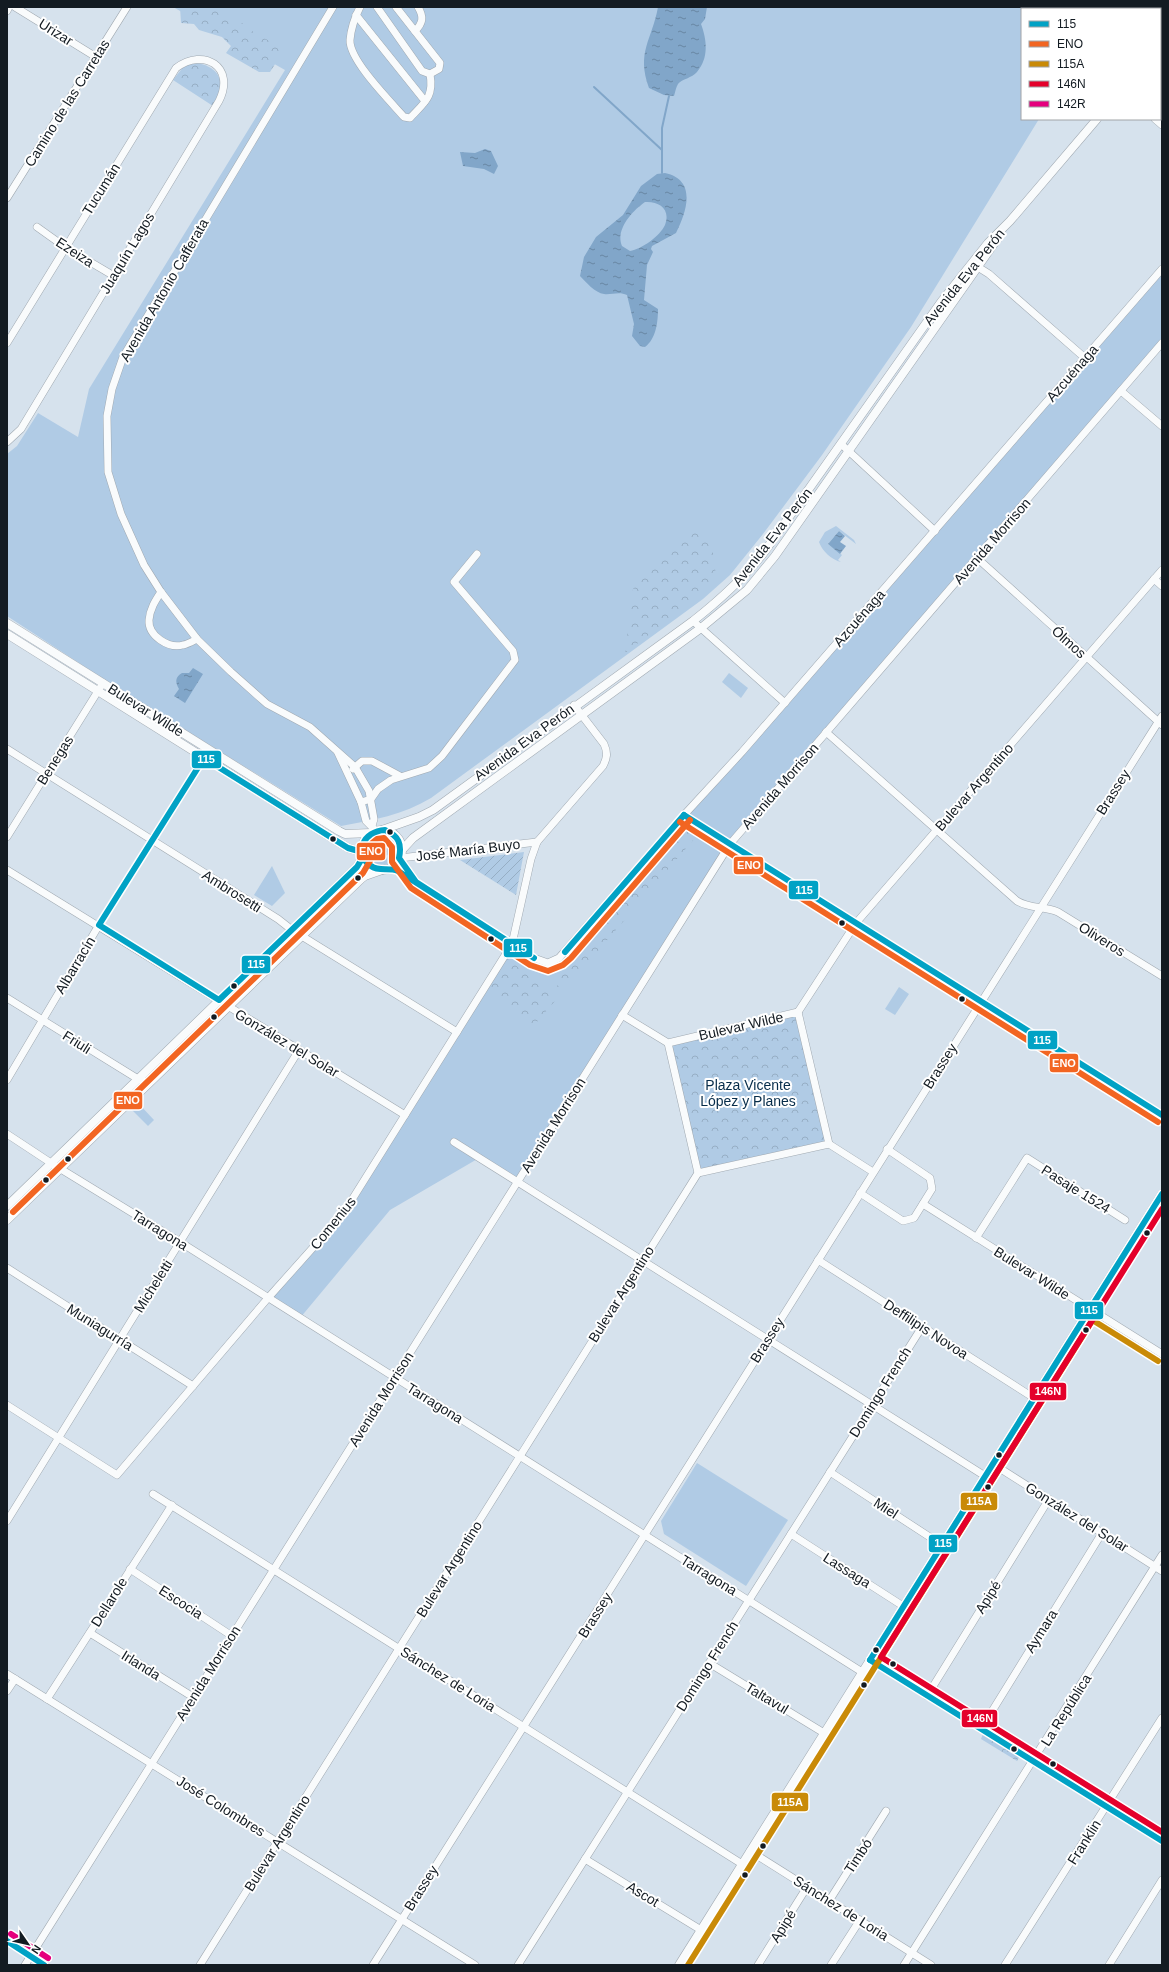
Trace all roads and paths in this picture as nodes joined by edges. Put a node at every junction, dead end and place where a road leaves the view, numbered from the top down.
1 (9, 7) edge
2 (15, 7) edge
3 (127, 7) edge
4 (333, 7) edge
5 (360, 7) edge
6 (377, 7) edge
7 (396, 7) edge
8 (418, 7) edge
9 (426, 7) edge
10 (7, 11) edge
11 (356, 15) junction
12 (423, 15) junction
13 (415, 31) junction
14 (96, 57) junction
15 (211, 61) joint
16 (430, 74) junction
17 (425, 101) junction
18 (1096, 120) edge
19 (7, 198) edge
20 (37, 227) dead end
21 (65, 246) junction
22 (975, 265) junction
23 (1162, 269) edge
24 (114, 276) junction
25 (7, 343) edge
26 (1162, 343) edge
27 (1085, 358) junction
28 (1121, 391) junction
29 (1162, 426) edge
30 (7, 442) edge
31 (841, 444) junction
32 (850, 451) junction
33 (935, 531) junction
34 (477, 554) dead end
35 (977, 558) junction
36 (1162, 570) edge
37 (1154, 579) junction
38 (1162, 586) edge
39 (161, 592) junction
40 (693, 621) junction
41 (7, 623) edge
42 (702, 628) junction
43 (7, 634) edge
44 (197, 638) junction
45 (1086, 658) junction
46 (103, 683) junction
47 (98, 691) junction
48 (785, 703) junction
49 (574, 705) junction
50 (582, 714) junction
51 (1160, 721) edge
52 (826, 732) junction
53 (7, 749) edge
54 (209, 750) junction
55 (338, 752) junction
56 (204, 758) junction
57 (356, 767) junction
58 (347, 772) junction
59 (46, 774) junction
60 (400, 776) junction
61 (371, 799) junction
62 (361, 802) junction
63 (684, 815) junction
64 (375, 830) junction
65 (936, 830) junction
66 (7, 836) edge
67 (152, 841) junction
68 (536, 842) junction
69 (730, 844) junction
70 (363, 854) junction
71 (400, 856) junction
72 (388, 868) junction
73 (7, 870) edge
74 (416, 882) junction
75 (1040, 907) junction
76 (856, 923) junction
77 (99, 925) junction
78 (292, 930) junction
79 (302, 936) junction
80 (512, 944) junction
81 (1162, 976) edge
82 (7, 998) edge
83 (219, 1000) junction
84 (981, 1001) junction
85 (228, 1007) junction
86 (798, 1012) junction
87 (622, 1015) junction
88 (42, 1020) junction
89 (457, 1032) junction
90 (668, 1044) junction
91 (299, 1050) junction
92 (138, 1079) junction
93 (7, 1080) edge
94 (149, 1084) junction
95 (405, 1115) junction
96 (1162, 1115) edge
97 (7, 1134) edge
98 (454, 1142) dead end
99 (829, 1144) junction
100 (887, 1149) junction
101 (51, 1163) junction
102 (60, 1169) junction
103 (873, 1172) junction
104 (698, 1173) junction
105 (517, 1182) junction
106 (860, 1193) junction
107 (1162, 1194) edge
108 (923, 1204) junction
109 (7, 1206) edge
110 (7, 1220) edge
111 (1125, 1220) dead end
112 (976, 1238) junction
113 (180, 1242) junction
114 (643, 1260) junction
115 (818, 1260) junction
116 (7, 1268) edge
117 (268, 1298) junction
118 (1090, 1309) junction
119 (922, 1327) junction
120 (768, 1338) junction
121 (120, 1339) junction
122 (1162, 1354) edge
123 (394, 1378) junction
124 (193, 1386) junction
125 (1034, 1398) junction
126 (7, 1405) edge
127 (872, 1405) junction
128 (59, 1438) junction
129 (520, 1456) junction
130 (993, 1464) junction
131 (830, 1472) junction
132 (985, 1476) junction
133 (153, 1494) dead end
134 (1049, 1499) junction
135 (172, 1505) junction
136 (7, 1521) edge
137 (1102, 1532) junction
138 (791, 1534) junction
139 (645, 1536) junction
140 (942, 1544) junction
141 (1162, 1555) edge
142 (1155, 1566) junction
143 (130, 1569) junction
144 (274, 1569) junction
145 (1162, 1571) edge
146 (749, 1600) junction
147 (903, 1606) junction
148 (90, 1633) junction
149 (232, 1636) junction
150 (399, 1648) junction
151 (870, 1660) junction
152 (709, 1663) junction
153 (862, 1672) junction
154 (7, 1674) edge
155 (15, 1679) junction
156 (7, 1691) edge
157 (928, 1696) junction
158 (193, 1697) junction
159 (47, 1699) junction
160 (1162, 1718) edge
161 (524, 1726) junction
162 (981, 1729) junction
163 (824, 1733) junction
164 (1033, 1762) junction
165 (152, 1764) junction
166 (627, 1792) junction
167 (1106, 1807) junction
168 (886, 1811) dead end
169 (1162, 1841) edge
170 (278, 1842) junction
171 (750, 1851) junction
172 (585, 1859) junction
173 (742, 1864) junction
174 (1162, 1880) edge
175 (807, 1887) junction
176 (829, 1901) junction
177 (402, 1919) junction
178 (860, 1920) junction
179 (701, 1930) junction
180 (7, 1941) edge
181 (912, 1953) junction
182 (30, 1956) junction
183 (25, 1965) edge
184 (44, 1965) edge
185 (200, 1965) edge
186 (373, 1965) edge
187 (475, 1965) edge
188 (518, 1965) edge
189 (679, 1965) edge
190 (758, 1965) edge
191 (831, 1965) edge
192 (904, 1965) edge
193 (931, 1965) edge
194 (1006, 1965) edge
195 (1109, 1965) edge

1 - 10 street
2 - 14 street, Urizar
3 - 14 street, Camino de las Carretas
4 - 39 street, Avenida Antonio Cafferata
5 - 11 street
6 - 16 street
7 - 13 street
8 - 12 street
9 - 12 street
11 - 17 street
11 - 17 street
12 - 13 street
13 - 16 street
14 - 19 street, Camino de las Carretas
15 - 21 street, Tucumán
15 - 24 street, Juaquín Lagos
16 - 17 street
18 - 22 main road, Avenida Eva Perón
20 - 21 street, Ezeiza
21 - 24 street, Ezeiza
21 - 25 street, Tucumán
22 - 27 street
22 - 31 main road, Avenida Eva Perón
22 - 32 main road, Avenida Eva Perón
23 - 27 street, Azcuénaga
24 - 30 street, Juaquín Lagos
26 - 28 street, Avenida Morrison
27 - 33 street, Azcuénaga
28 - 29 street
28 - 35 street, Avenida Morrison
31 - 32 street
31 - 40 main road, Avenida Eva Perón
32 - 33 street
32 - 42 main road, Avenida Eva Perón
33 - 48 street, Azcuénaga
34 - 60 street
35 - 45 street, Ólmos
35 - 52 street, Avenida Morrison
36 - 37 street, Bulevar Argentino
37 - 38 street
37 - 45 street, Bulevar Argentino
39 - 44 street, Avenida Antonio Cafferata
39 - 44 street
40 - 42 street
40 - 49 main road, Avenida Eva Perón
41 - 46 main road, Bulevar Wilde
42 - 48 street
42 - 50 main road, Avenida Eva Perón
43 - 47 main road, Bulevar Wilde
44 - 55 street, Avenida Antonio Cafferata
45 - 51 street, Ólmos
45 - 65 street, Bulevar Argentino
46 - 47 street, Benegas
46 - 54 main road, Bulevar Wilde
47 - 56 main road, Bulevar Wilde
47 - 59 street, Benegas
48 - 63 street, Azcuénaga
49 - 50 street
49 - 64 main road, Avenida Eva Perón
50 - 68 street
50 - 71 main road, Avenida Eva Perón
51 - 75 street, Brassey
52 - 65 street, Oliveros
52 - 69 street, Avenida Morrison
53 - 59 street, Ambrosetti
54 - 56 street, Albarracín
54 - 64 main road, Bulevar Wilde
55 - 57 street, Avenida Antonio Cafferata
55 - 58 street, Avenida Antonio Cafferata
56 - 67 street, Albarracín
56 - 70 main road, Bulevar Wilde
57 - 58 street
57 - 60 street
57 - 61 street, Avenida Antonio Cafferata
58 - 62 street, Avenida Antonio Cafferata
59 - 66 street, Benegas
59 - 67 street, Ambrosetti
60 - 61 street
61 - 62 street
61 - 64 street, Avenida Antonio Cafferata
62 - 64 street, Avenida Antonio Cafferata
63 - 69 street
63 - 80 street, Azcuénaga
64 - 70 main road
64 - 71 main road
65 - 75 street, Oliveros
65 - 76 street, Bulevar Argentino
67 - 77 street, Albarracín
67 - 78 street, Ambrosetti
68 - 71 street, José María Buyo
68 - 80 street, Comenius
69 - 76 street
69 - 87 street, Avenida Morrison
70 - 72 main road
70 - 78 main road
71 - 72 main road
71 - 74 street
72 - 74 street
72 - 79 main road
73 - 77 street, González del Solar
74 - 80 street
75 - 81 street, Oliveros
75 - 84 street, Brassey
76 - 84 street
76 - 86 street, Bulevar Argentino
77 - 83 street, González del Solar
77 - 88 street, Albarracín
78 - 79 street, Ambrosetti
78 - 83 main road
79 - 85 main road
79 - 89 street, Ambrosetti
80 - 89 street, Comenius
82 - 88 street, Friuli
83 - 85 street, González del Solar
83 - 92 main road
84 - 96 street
84 - 100 street, Brassey
85 - 91 street, González del Solar
85 - 94 main road
86 - 90 street, Bulevar Wilde
86 - 99 street, Bulevar Wilde
87 - 90 street
87 - 105 street, Avenida Morrison
88 - 92 street, Friuli
88 - 93 street, Albarracín
89 - 95 street, Comenius
90 - 104 street
91 - 95 street, González del Solar
91 - 113 street, Micheletti
92 - 94 street, Friuli
92 - 101 main road
94 - 102 main road
95 - 117 street, Comenius
97 - 101 street, Tarragona
98 - 105 street
99 - 103 street
99 - 104 street
100 - 103 street, Brassey
100 - 108 street
101 - 102 street, Tarragona
101 - 109 main road
102 - 110 main road
102 - 113 street, Tarragona
103 - 106 street, Brassey
104 - 114 street, Bulevar Argentino
105 - 114 street
105 - 123 street, Avenida Morrison
106 - 108 street
106 - 115 street, Brassey
107 - 118 main road
108 - 112 street, Bulevar Wilde
111 - 112 street, Pasaje 1524
112 - 118 street, Bulevar Wilde
113 - 117 street, Tarragona
113 - 121 street, Micheletti
114 - 120 street
114 - 129 street, Bulevar Argentino
115 - 119 street, Deffilipis Novoa
115 - 120 street, Brassey
116 - 121 street, Muniagurría
117 - 123 street, Tarragona
117 - 124 street, Comenius
118 - 122 street, Bulevar Wilde
118 - 125 main road
119 - 125 street, Deffilipis Novoa
119 - 127 street, Domingo French
120 - 127 street
120 - 139 street, Brassey
121 - 124 street, Muniagurría
121 - 128 street, Micheletti
123 - 129 street, Tarragona
123 - 144 street, Avenida Morrison
124 - 128 street, Comenius
125 - 130 main road
126 - 128 street
127 - 131 street, Domingo French
127 - 132 street
128 - 136 street, Micheletti
129 - 139 street, Tarragona
129 - 150 street, Bulevar Argentino
130 - 132 main road
130 - 134 street, González del Solar
131 - 138 street, Domingo French
131 - 140 street, Miel
132 - 140 main road
133 - 135 street, Sánchez de Loria
134 - 137 street, González del Solar
134 - 157 street, Apipé
135 - 143 street, Dellarole
135 - 144 street, Sánchez de Loria
137 - 142 street, González del Solar
137 - 162 street, Aymara
138 - 146 street, Domingo French
138 - 147 street, Lassaga
139 - 146 street, Tarragona
139 - 161 street, Brassey
140 - 147 main road
141 - 142 street, La República
142 - 145 street, González del Solar
142 - 164 street, La República
143 - 148 street, Dellarole
143 - 149 street, Escocia
144 - 149 street, Avenida Morrison
144 - 150 street, Sánchez de Loria
146 - 152 street, Domingo French
146 - 153 street, Tarragona
147 - 151 main road
148 - 158 street, Irlanda
148 - 159 street, Dellarole
149 - 158 street, Avenida Morrison
150 - 161 street, Sánchez de Loria
150 - 170 street, Bulevar Argentino
151 - 153 main road
151 - 157 street
152 - 163 street, Taltavul
152 - 166 street, Domingo French
153 - 163 main road
154 - 155 street, José Colombres
155 - 156 street
155 - 159 street, José Colombres
157 - 162 street
158 - 165 street, Avenida Morrison
159 - 165 street, José Colombres
160 - 167 street, Franklin
161 - 166 street, Sánchez de Loria
161 - 177 street, Brassey
162 - 164 street
163 - 171 main road
164 - 167 street
164 - 181 street, La República
165 - 170 street, José Colombres
165 - 182 street, Avenida Morrison
166 - 172 street, Domingo French
166 - 173 street, Sánchez de Loria
167 - 169 street
167 - 194 street, Franklin
168 - 176 street, Timbó
170 - 177 street, José Colombres
170 - 185 street, Bulevar Argentino
171 - 173 main road
171 - 175 street, Sánchez de Loria
172 - 179 street, Ascot
172 - 188 street, Domingo French
173 - 179 main road
174 - 195 street
175 - 176 street, Sánchez de Loria
175 - 190 street, Apipé
176 - 178 street, Sánchez de Loria
177 - 186 street, Brassey
177 - 187 street, José Colombres
178 - 181 street, Sánchez de Loria
178 - 191 street
179 - 189 main road
180 - 182 street
181 - 192 street, La República
181 - 193 street, Sánchez de Loria
182 - 183 street, Avenida Morrison
182 - 184 street

